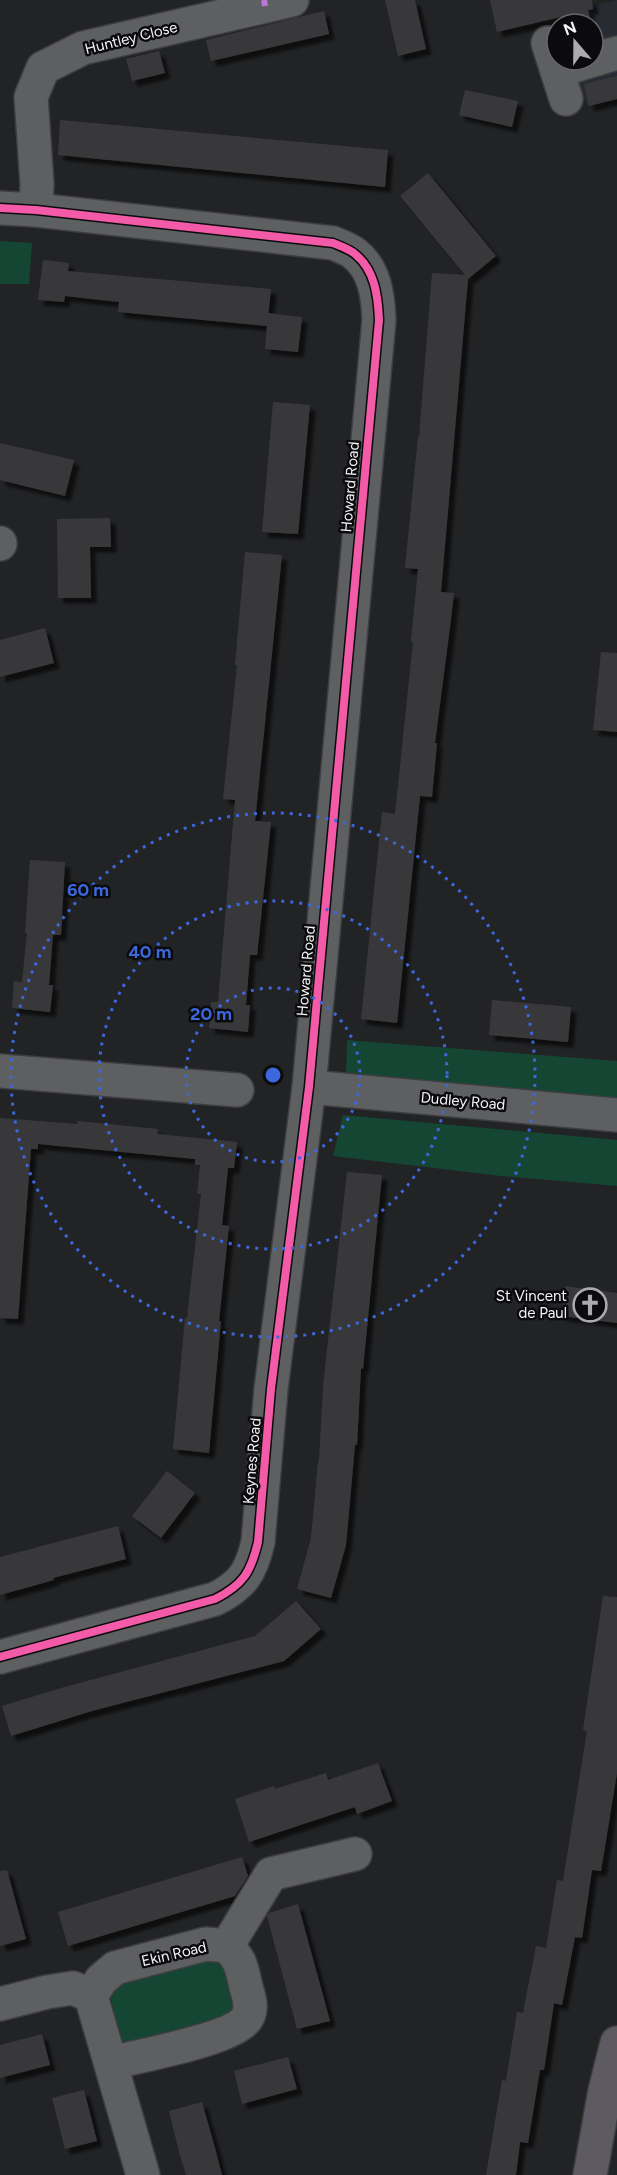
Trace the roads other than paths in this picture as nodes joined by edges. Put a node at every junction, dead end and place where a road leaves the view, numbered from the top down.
1 (292, 0) edge
2 (0, 208) edge
3 (36, 210) junction
4 (0, 1071) edge
5 (309, 1087) junction
6 (237, 1090) dead end
7 (617, 1115) edge
8 (0, 1658) edge
9 (354, 1854) dead end
10 (227, 1946) junction
11 (91, 1996) junction
12 (0, 2004) edge
13 (617, 2043) edge
14 (111, 2063) junction
15 (143, 2175) edge
16 (590, 2175) edge

1 - 3 street, Huntley Close
2 - 3 street, Howard Road
3 - 5 street, Howard Road
4 - 6 street
5 - 7 street, Dudley Road
5 - 8 street, Keynes Road
9 - 10 street
10 - 11 street, Ekin Road
10 - 14 street, Ekin Road
11 - 12 street
11 - 14 street
13 - 16 main road
14 - 15 street

